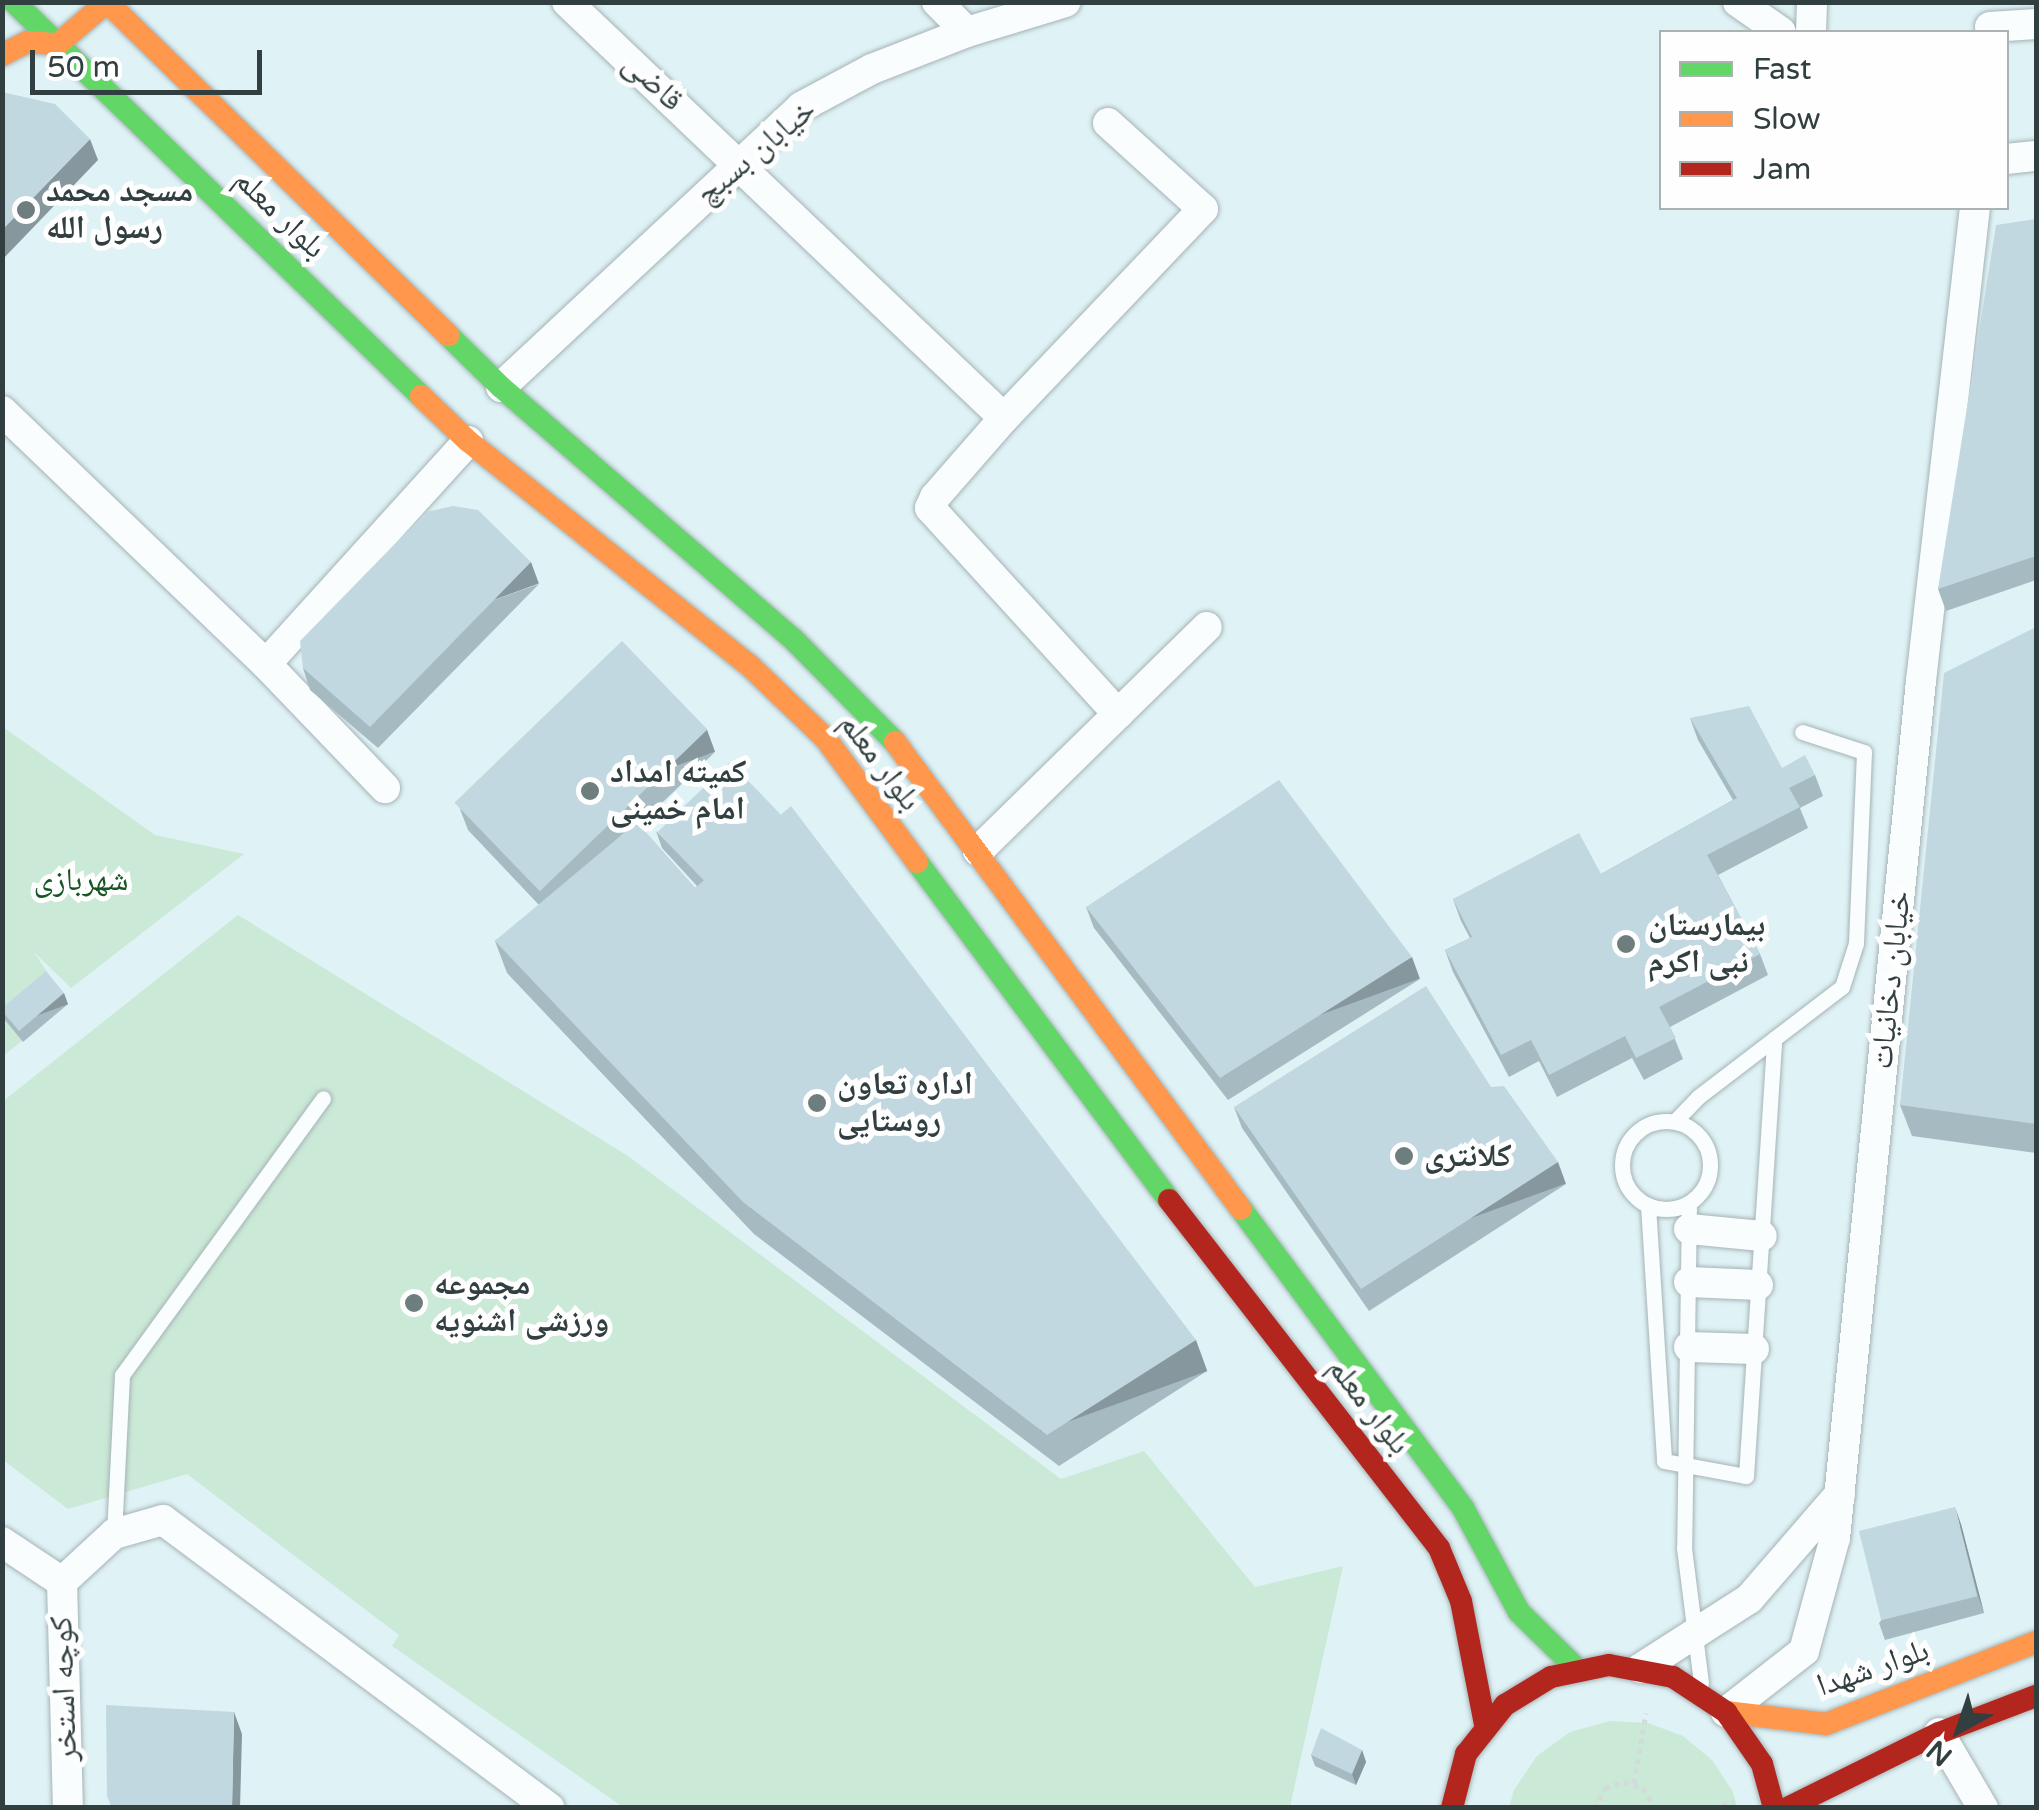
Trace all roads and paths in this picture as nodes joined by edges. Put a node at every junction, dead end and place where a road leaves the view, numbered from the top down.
1 (14, 2) edge
2 (107, 2) edge
3 (568, 2) edge
4 (938, 2) edge
5 (1066, 2) edge
6 (1738, 2) edge
7 (1812, 2) edge
8 (1991, 21) edge
9 (2036, 24) edge
10 (1778, 30) edge
11 (1811, 30) edge
12 (967, 32) junction
13 (58, 44) junction
14 (2, 54) edge
15 (1108, 122) dead end
16 (2036, 156) edge
17 (2009, 159) edge
18 (739, 162) junction
19 (1975, 210) edge
20 (500, 387) junction
21 (2, 410) edge
22 (1004, 418) junction
23 (468, 442) junction
24 (1207, 627) dead end
25 (266, 664) junction
26 (1118, 714) junction
27 (1802, 732) dead end
28 (384, 788) dead end
29 (978, 851) junction
30 (1774, 1039) junction
31 (322, 1098) dead end
32 (1675, 1121) junction
33 (1648, 1205) junction
34 (1689, 1216) junction
35 (1762, 1236) junction
36 (1688, 1282) junction
37 (1758, 1285) junction
38 (1689, 1347) junction
39 (1754, 1348) junction
40 (1688, 1464) junction
41 (1840, 1494) junction
42 (114, 1534) junction
43 (2, 1542) edge
44 (62, 1582) junction
45 (2036, 1642) edge
46 (1642, 1668) junction
47 (1577, 1669) junction
48 (2036, 1696) edge
49 (1714, 1702) junction
50 (1485, 1724) junction
51 (1939, 1732) junction
52 (1634, 1783) junction
53 (1452, 1797) edge
54 (68, 1808) edge
55 (549, 1808) edge
56 (1429, 1808) edge
57 (1594, 1808) edge
58 (1656, 1808) edge
59 (1774, 1808) edge
60 (1788, 1808) edge
61 (1984, 1808) edge

1 - 13 main road, بلوار معلم
2 - 13 main road
2 - 20 main road, بلوار معلم
3 - 18 street, قاضی
4 - 12 street
5 - 12 street, خیابان بسبچ
6 - 10 street
7 - 11 street
8 - 9 street
12 - 18 street, خیابان بسبچ
13 - 14 main road
13 - 23 main road, بلوار معلم
15 - 22 street
16 - 17 street
18 - 20 street, خیابان بسبچ
18 - 22 street, قاضی
19 - 41 street, خیابان دخانیات
20 - 29 main road, بلوار معلم
21 - 25 street
22 - 26 street
23 - 25 street
23 - 50 main road, بلوار معلم
24 - 26 street
25 - 28 street
26 - 29 street
27 - 30 lane
29 - 47 main road, بلوار معلم
30 - 32 lane
30 - 35 lane
31 - 42 lane
32 - 33 lane
32 - 34 lane
33 - 34 lane
33 - 40 lane
34 - 35 street
34 - 36 lane
35 - 37 lane
36 - 37 street
36 - 38 lane
37 - 39 lane
38 - 39 street
38 - 40 lane
39 - 40 lane
40 - 49 lane
41 - 46 street
41 - 49 street, خیابان دخانیات
42 - 44 street
42 - 55 street
43 - 44 street, کوچه استخر
44 - 54 street, کوچه استخر
45 - 49 main road, بلوار شهدا
46 - 47 main road
46 - 49 main road, بلوار شهدا
46 - 52 path
47 - 50 main road
48 - 51 main road
49 - 59 main road
50 - 53 main road
51 - 60 main road
51 - 61 street
52 - 57 path
52 - 58 path
53 - 56 main road

